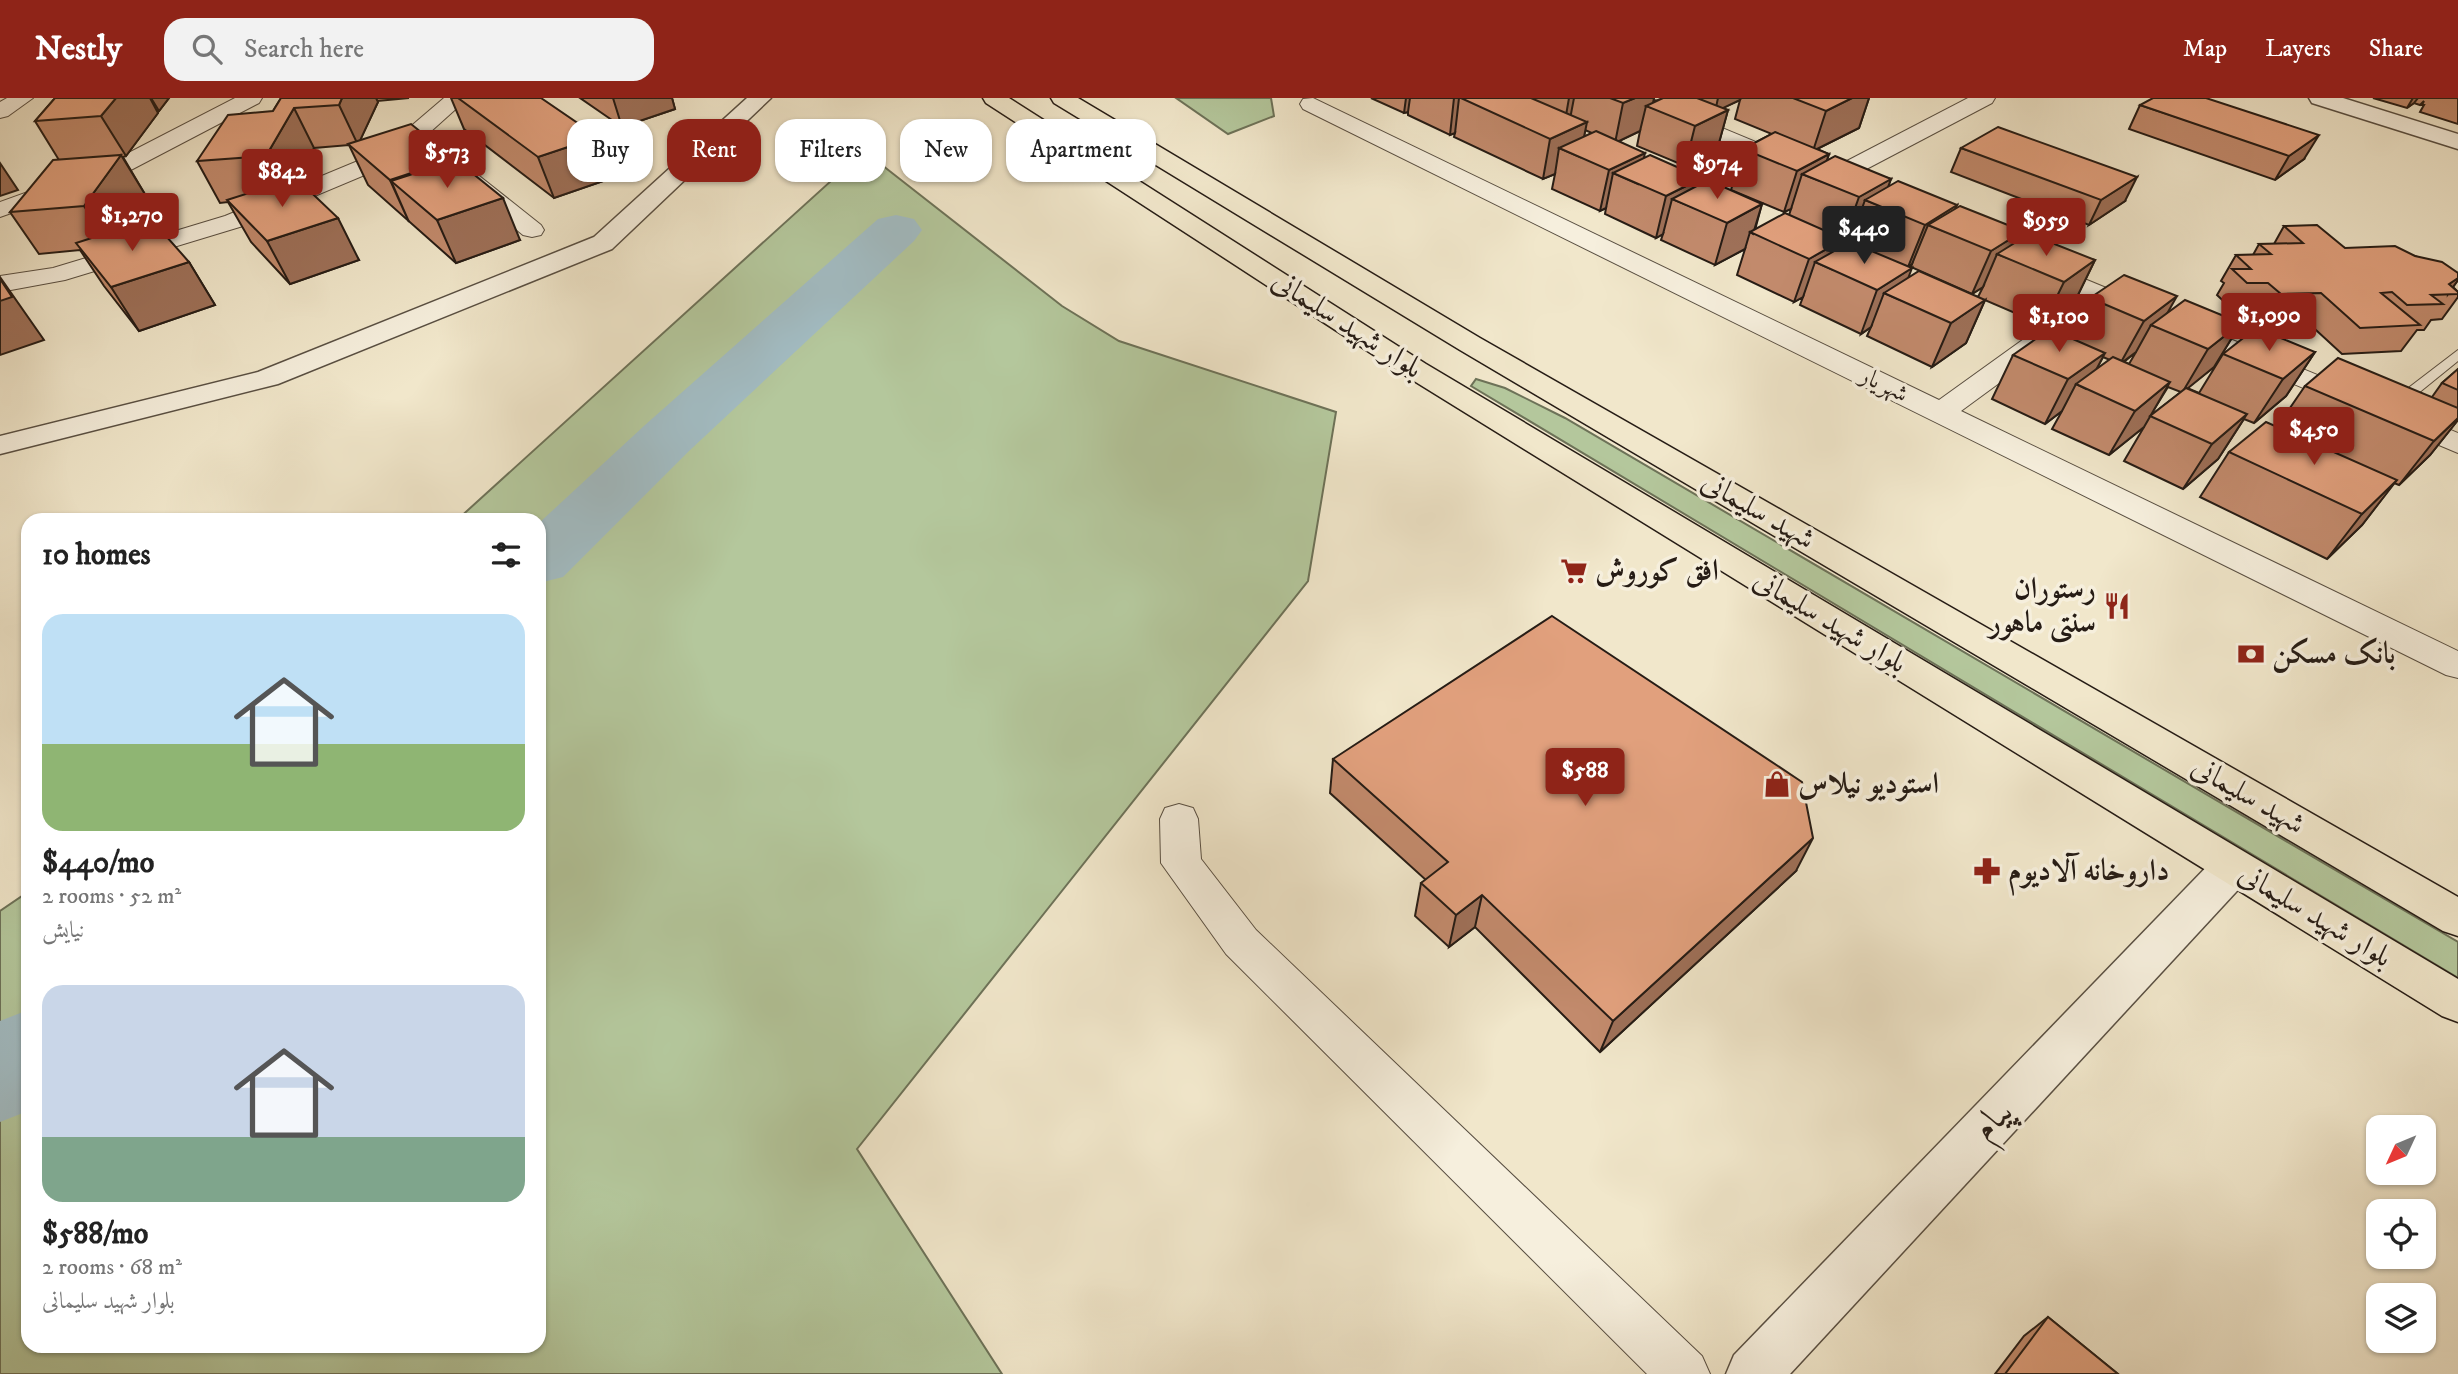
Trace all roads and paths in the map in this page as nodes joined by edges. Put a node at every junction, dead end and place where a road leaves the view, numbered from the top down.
1 (22, 98) edge
2 (204, 98) edge
3 (251, 98) edge
4 (457, 98) edge
5 (519, 98) edge
6 (760, 98) edge
7 (994, 98) edge
8 (1062, 98) edge
9 (1631, 98) edge
10 (1982, 98) edge
11 (2320, 98) edge
12 (1311, 104) dead end
13 (0, 111) edge
14 (567, 130) edge
15 (184, 135) junction
16 (414, 135) junction
17 (2458, 142) edge
18 (436, 152) edge
19 (457, 170) edge
20 (1828, 180) junction
21 (1853, 191) edge
22 (0, 210) edge
23 (532, 230) dead end
24 (2018, 260) edge
25 (0, 284) edge
26 (2086, 307) edge
27 (1470, 344) junction
28 (2458, 354) edge
29 (1416, 370) junction
30 (1941, 412) junction
31 (2385, 413) junction
32 (2458, 444) edge
33 (0, 445) edge
34 (2458, 666) edge
35 (1179, 819) dead end
36 (2233, 867) junction
37 (2458, 918) edge
38 (2458, 1002) edge
39 (1684, 1374) edge
40 (1753, 1374) edge

1 - 13 street
2 - 15 street
3 - 15 street
4 - 16 street
5 - 14 street
6 - 33 street
7 - 29 main road, بلوار شهید سلیمانی
8 - 27 main road, شهید سلیمانی
9 - 20 street
10 - 20 street
11 - 17 street
12 - 30 street, شهریار
15 - 22 street
16 - 18 street
16 - 25 street
19 - 23 street
20 - 21 street
24 - 31 street
26 - 30 street
27 - 29 main road
27 - 37 main road, شهید سلیمانی
28 - 31 lane
29 - 36 main road, بلوار شهید سلیمانی
30 - 34 street, شهریار
31 - 32 street
35 - 39 street
36 - 38 main road, بلوار شهید سلیمانی
36 - 40 street, پیام

